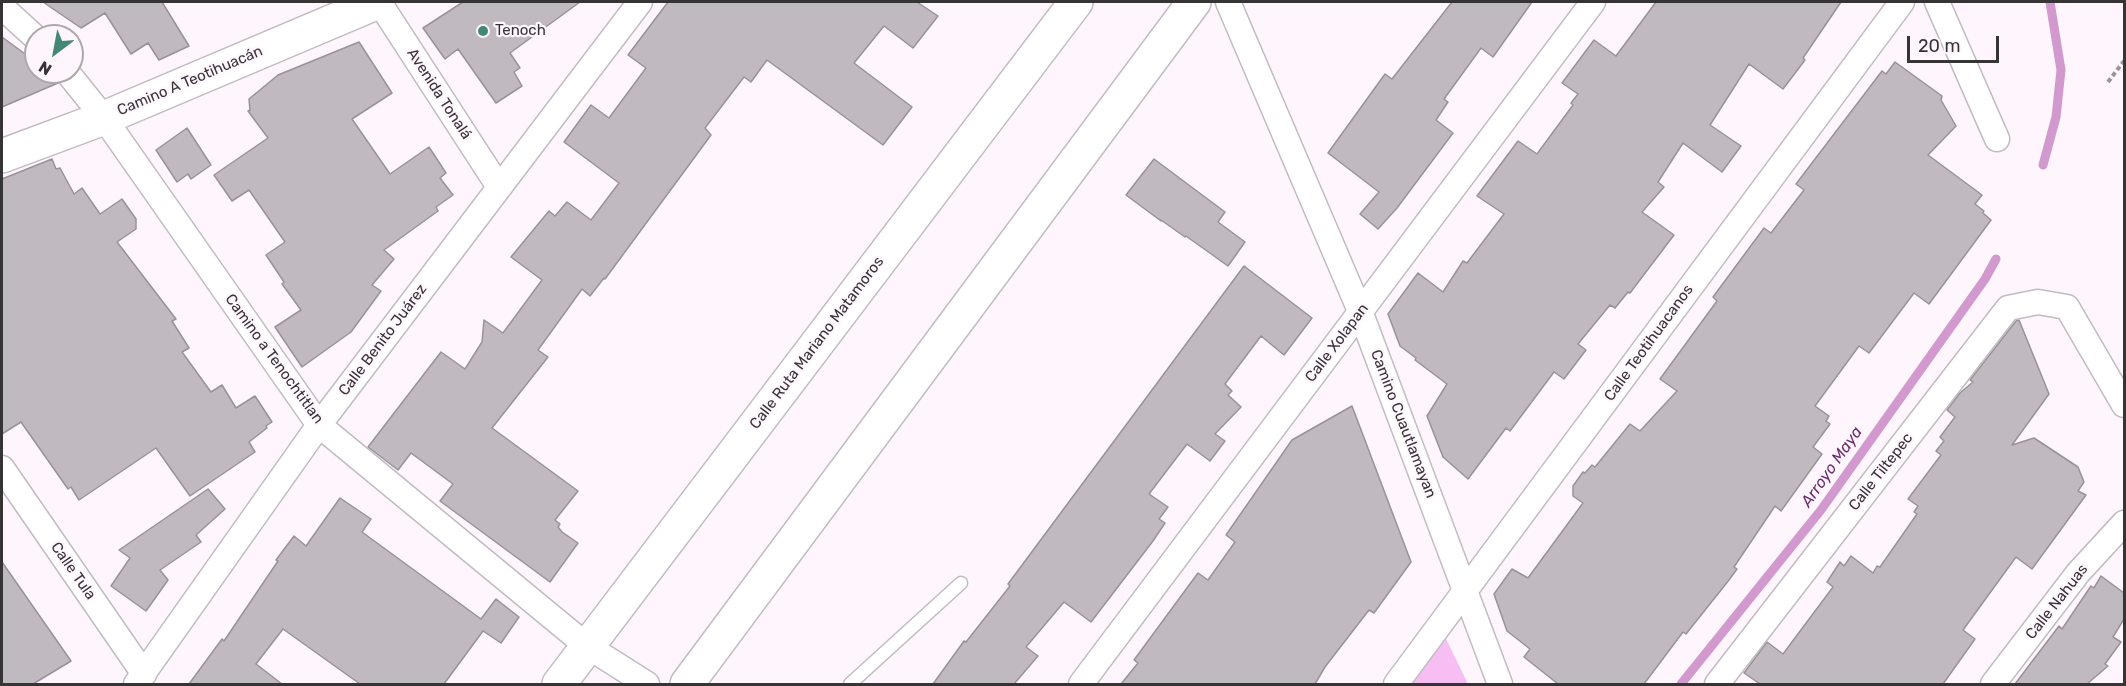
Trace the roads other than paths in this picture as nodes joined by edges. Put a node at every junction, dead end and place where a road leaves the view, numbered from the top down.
1 (378, 2) edge
2 (640, 2) edge
3 (1076, 2) edge
4 (1194, 2) edge
5 (1228, 2) edge
6 (1593, 2) edge
7 (1902, 2) edge
8 (1937, 2) edge
9 (2, 7) edge
10 (24, 27) edge
11 (77, 84) edge
12 (104, 118) junction
13 (1997, 139) dead end
14 (2, 156) edge
15 (499, 187) junction
16 (1360, 312) junction
17 (2124, 405) edge
18 (319, 425) junction
19 (2, 468) edge
20 (2124, 523) edge
21 (961, 583) dead end
22 (1467, 591) junction
23 (587, 646) junction
24 (140, 679) edge
25 (559, 684) edge
26 (647, 684) edge
27 (687, 684) edge
28 (850, 684) edge
29 (1081, 684) edge
30 (1396, 684) edge
31 (1500, 684) edge
32 (1717, 684) edge
33 (1993, 684) edge

1 - 12 main road, Camino A Teotihuacán
1 - 15 street, Avenida Tonalá
2 - 15 street, Calle Benito Juárez
3 - 23 main road, Calle Ruta Mariano Matamoros
4 - 27 main road
5 - 16 street, Camino Cuautlamayan
6 - 16 street, Calle Xolapan
7 - 22 street, Calle Teotihuacanos
8 - 13 street
9 - 10 street
11 - 12 street, Camino a Tenochtitlan
12 - 14 main road, Camino A Teotihuacán
12 - 18 street, Camino a Tenochtitlan
15 - 18 street, Calle Benito Juárez
16 - 22 street, Camino Cuautlamayan
16 - 29 street, Calle Xolapan
17 - 32 street, Calle Tiltepec
18 - 23 street, Camino a Tenochtitlan
18 - 24 street, Calle Benito Juárez
19 - 24 street, Calle Tula
20 - 33 street, Calle Nahuas
21 - 28 lane
22 - 30 street, Calle Teotihuacanos
22 - 31 street, Camino Cuautlamayan
23 - 25 main road, Calle Ruta Mariano Matamoros
23 - 26 street, Camino a Tenochtitlan

